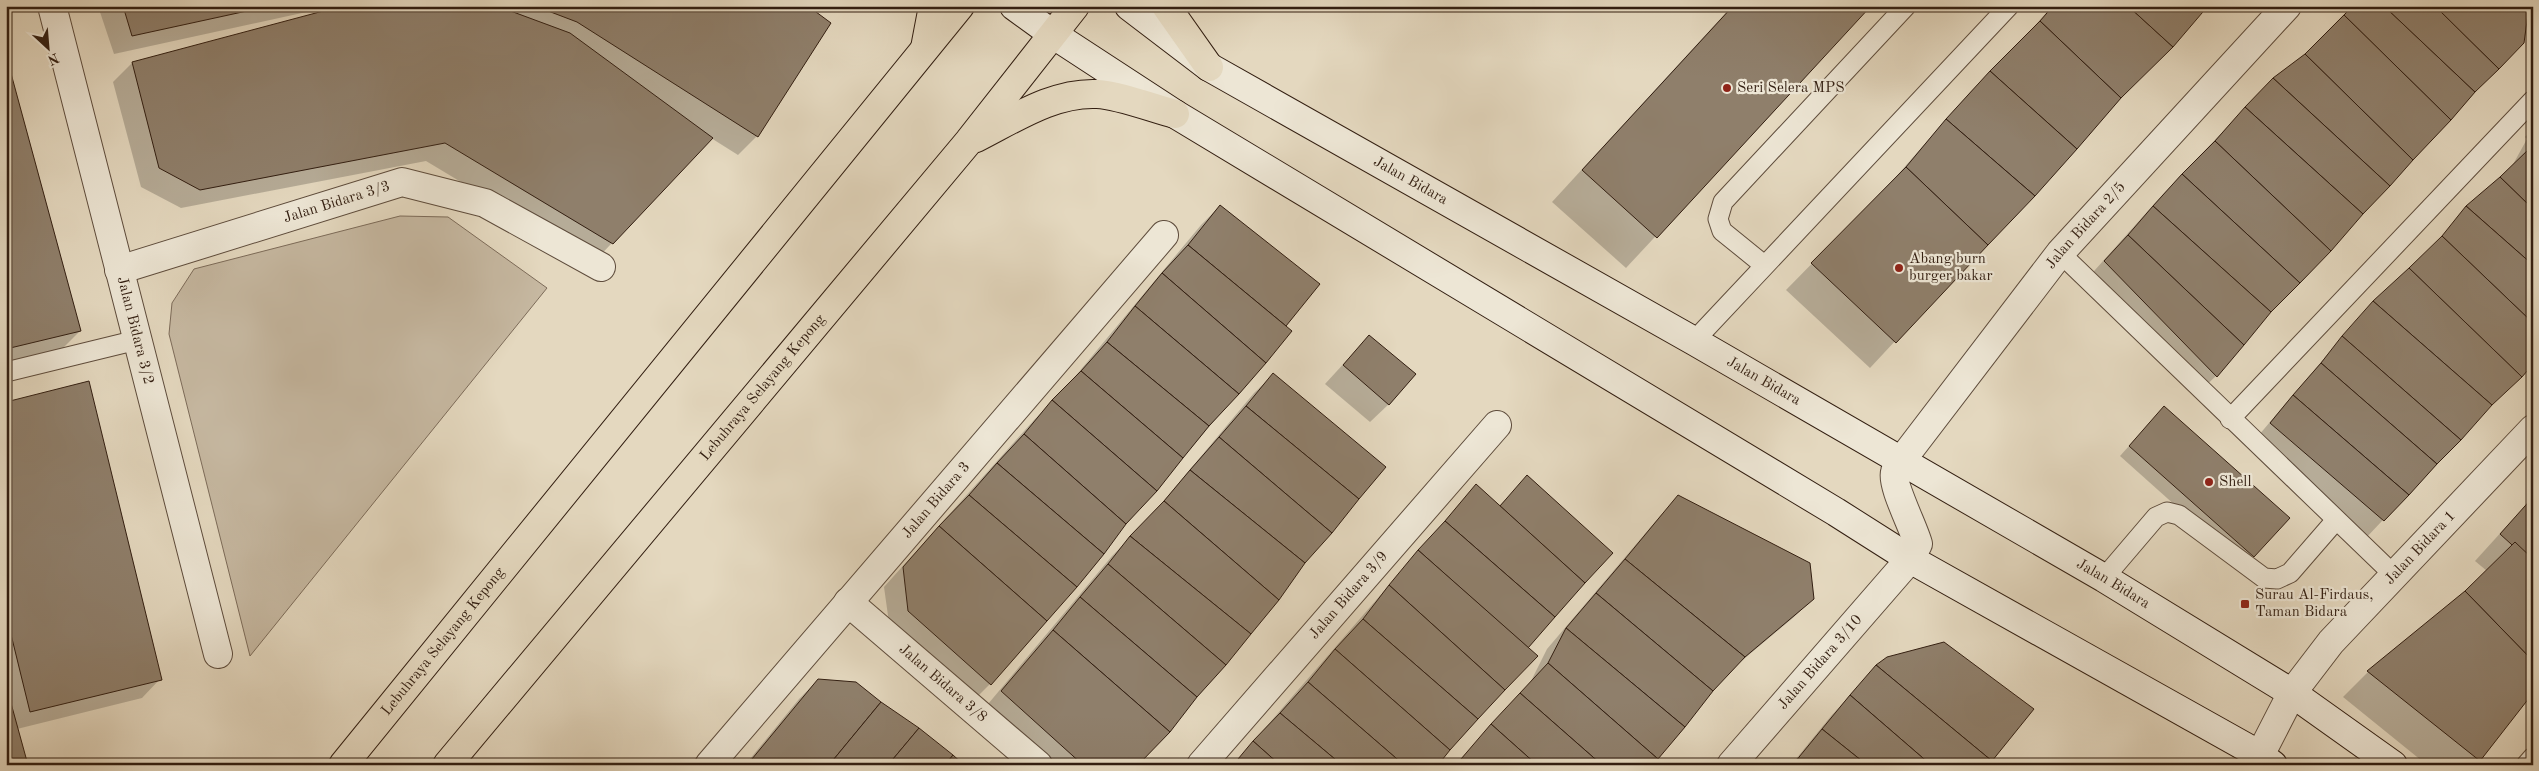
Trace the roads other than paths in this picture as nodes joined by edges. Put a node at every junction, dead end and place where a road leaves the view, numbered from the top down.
1 (52, 6) edge
2 (933, 6) edge
3 (960, 6) edge
4 (1014, 6) edge
5 (1075, 6) edge
6 (1128, 6) edge
7 (1166, 6) edge
8 (1906, 6) edge
9 (2009, 6) edge
10 (2287, 6) edge
11 (1054, 35) junction
12 (924, 51) junction
13 (1209, 67) junction
14 (2533, 100) edge
15 (1175, 114) junction
16 (969, 141) junction
17 (1164, 235) dead end
18 (2060, 253) junction
19 (1764, 265) junction
20 (601, 267) dead end
21 (119, 270) junction
22 (137, 340) junction
23 (1694, 341) junction
24 (6, 372) edge
25 (2230, 419) junction
26 (1497, 425) dead end
27 (2533, 429) edge
28 (1901, 461) junction
29 (2336, 520) junction
30 (1910, 559) junction
31 (2394, 575) junction
32 (2104, 578) junction
33 (848, 602) junction
34 (218, 654) dead end
35 (2292, 693) junction
36 (2533, 757) edge
37 (2263, 761) edge
38 (343, 765) edge
39 (447, 765) edge
40 (709, 765) edge
41 (1038, 765) edge
42 (1201, 765) edge
43 (1731, 765) edge
44 (2393, 765) edge
45 (2526, 765) edge

1 - 21 street, Jalan Bidara 3/2
2 - 12 main road
3 - 12 main road, Lebuhraya Selayang Kepong
4 - 11 street
5 - 11 main road, Lebuhraya Selayang Kepong
6 - 13 street, Jalan Bidara
7 - 13 main road
8 - 19 lane
9 - 19 lane
10 - 18 street, Jalan Bidara 2/5
11 - 15 street
11 - 16 main road, Lebuhraya Selayang Kepong
12 - 38 main road, Lebuhraya Selayang Kepong
13 - 23 street, Jalan Bidara
14 - 25 lane
15 - 16 main road
15 - 30 street
16 - 39 main road, Lebuhraya Selayang Kepong
17 - 33 street, Jalan Bidara 3
18 - 25 lane
18 - 28 street, Jalan Bidara 2/5
19 - 23 lane
20 - 21 street, Jalan Bidara 3/3
21 - 22 street, Jalan Bidara 3/2
22 - 24 lane
22 - 34 street, Jalan Bidara 3/2
23 - 28 street, Jalan Bidara
25 - 29 lane
26 - 42 street, Jalan Bidara 3/9
27 - 31 street, Jalan Bidara 1
28 - 30 street
28 - 32 street, Jalan Bidara
29 - 31 lane
29 - 32 lane
30 - 37 street
30 - 43 street, Jalan Bidara 3/10
31 - 35 street, Jalan Bidara 1
32 - 35 street, Jalan Bidara
33 - 40 street, Jalan Bidara 3
33 - 41 street, Jalan Bidara 3/8
35 - 37 street, Jalan Bidara 1
35 - 44 street, Jalan Bidara
36 - 45 lane

